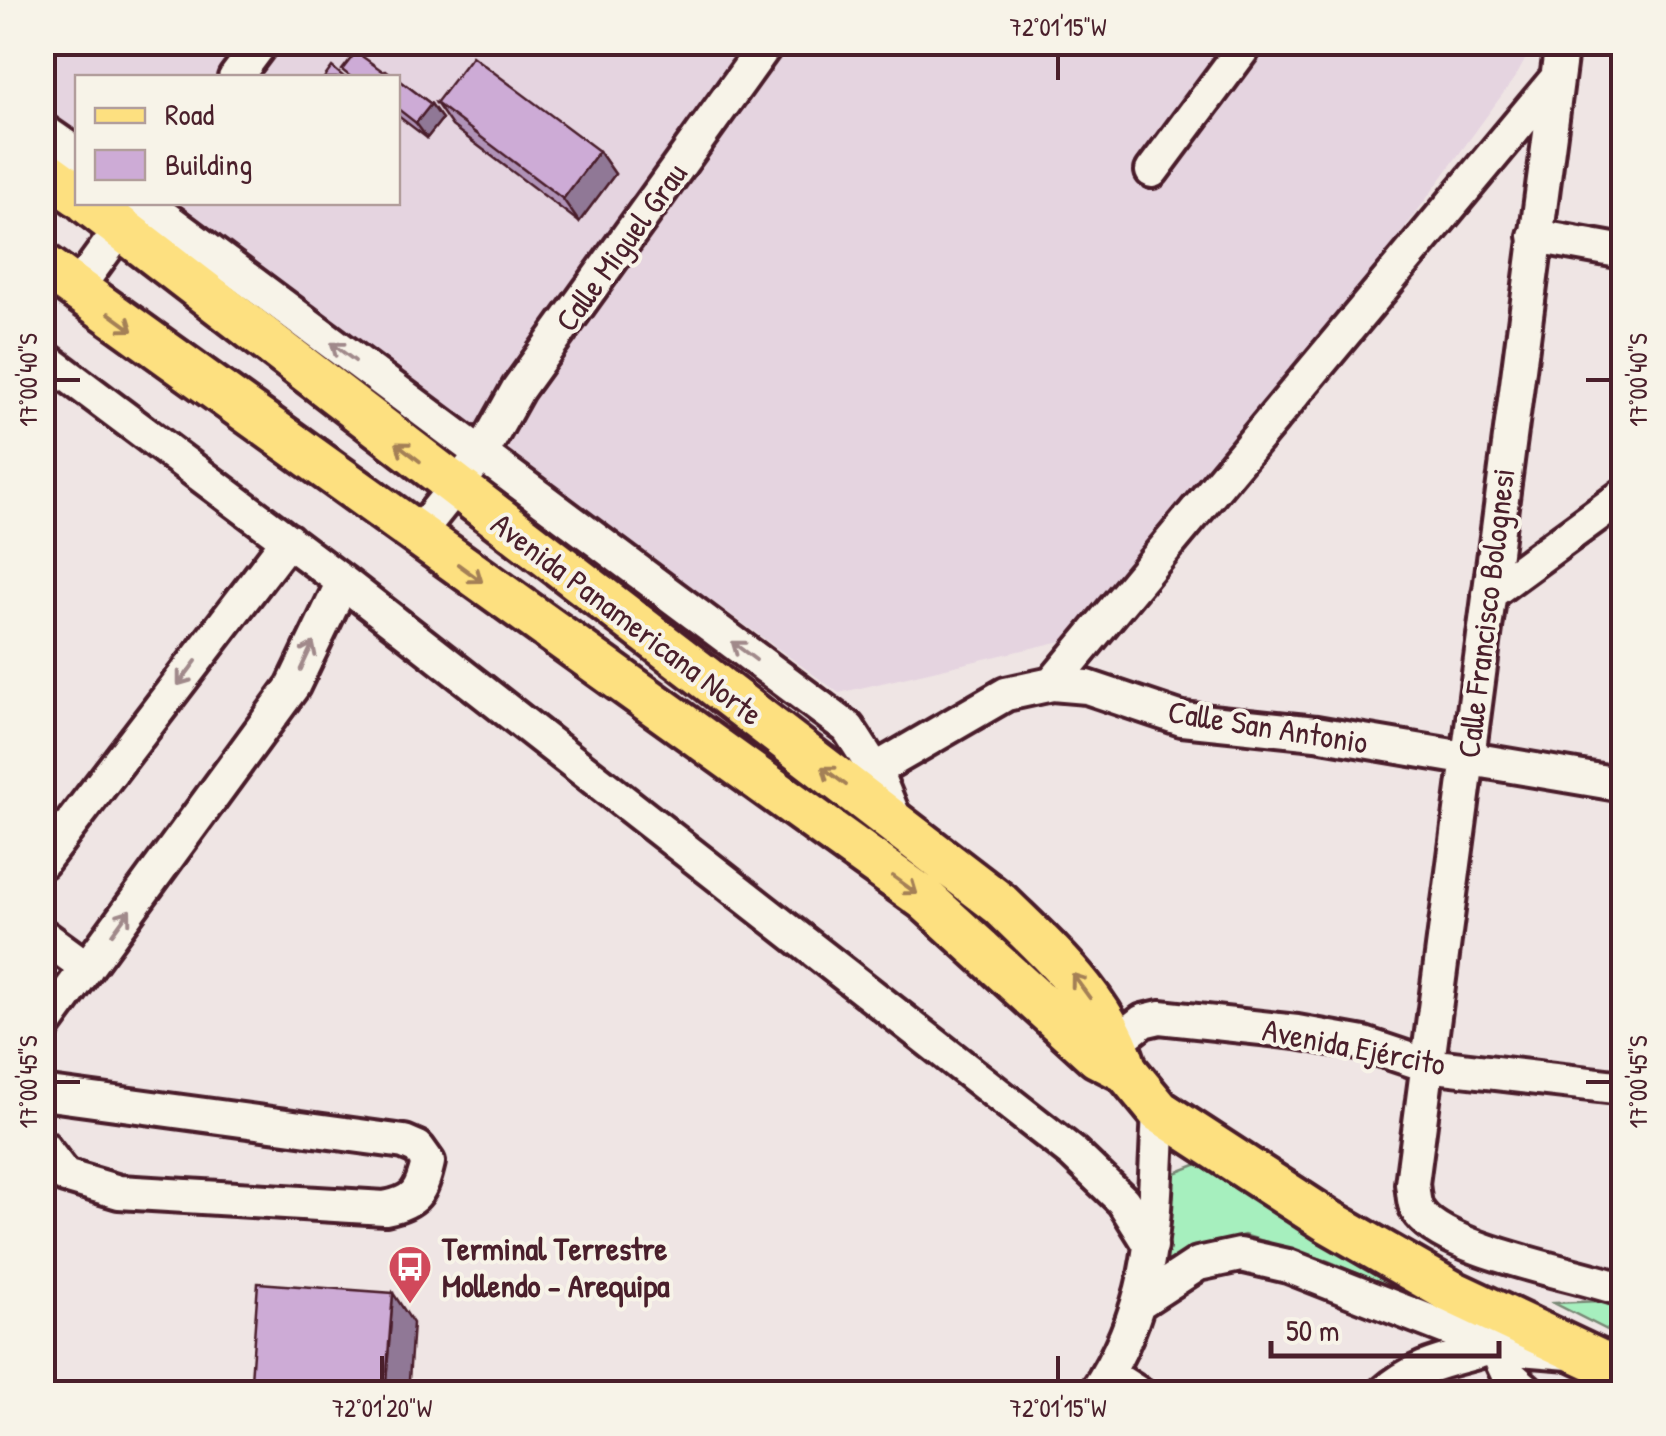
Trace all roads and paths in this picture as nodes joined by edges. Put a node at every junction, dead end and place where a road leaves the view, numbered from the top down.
1 (262, 42) edge
2 (768, 42) edge
3 (1248, 42) edge
4 (1554, 54) edge
5 (237, 75) edge
6 (42, 130) edge
7 (75, 153) edge
8 (42, 168) edge
9 (1152, 171) dead end
10 (75, 193) edge
11 (122, 209) edge
12 (1536, 236) junction
13 (1624, 252) edge
14 (42, 264) edge
15 (76, 290) junction
16 (42, 356) edge
17 (467, 471) junction
18 (1624, 495) edge
19 (417, 535) junction
20 (288, 540) junction
21 (344, 582) junction
22 (1489, 594) junction
23 (787, 684) junction
24 (1052, 684) junction
25 (760, 719) junction
26 (729, 759) junction
27 (1467, 760) junction
28 (876, 770) junction
29 (1624, 786) edge
30 (897, 824) junction
31 (42, 862) edge
32 (42, 936) edge
33 (87, 968) junction
34 (42, 1029) edge
35 (1114, 1057) junction
36 (1427, 1064) junction
37 (1624, 1088) edge
38 (42, 1093) edge
39 (1159, 1111) junction
40 (42, 1146) edge
41 (1151, 1246) junction
42 (1624, 1290) edge
43 (1142, 1300) junction
44 (1496, 1348) junction
45 (1578, 1354) junction
46 (1624, 1373) edge
47 (1102, 1384) edge
48 (1139, 1394) edge
49 (1383, 1394) edge
50 (1531, 1394) edge

1 - 5 street
2 - 17 street, Calle Miguel Grau
3 - 9 street
4 - 12 street, Calle Francisco Bolognesi
4 - 24 street
6 - 7 street
8 - 10 main road
11 - 15 street
17 -> 11 main road, Avenida Panamericana Norte
12 - 13 street
12 - 22 street, Calle Francisco Bolognesi
14 - 15 main road, Avenida Panamericana Norte
15 -> 19 main road, Avenida Panamericana Norte
16 - 20 street
17 - 19 street, Calle Miguel Grau
23 -> 17 street
17 - 25 main road, Avenida Panamericana Norte
18 - 22 street
19 -> 26 main road, Avenida Panamericana Norte
20 - 21 street
20 -> 31 street
33 -> 21 street
21 - 41 street
22 - 27 street, Calle Francisco Bolognesi
23 - 25 street
23 - 28 street
24 - 27 street, Calle San Antonio
24 - 28 street, Calle San Antonio
25 - 26 street
30 -> 25 main road, Avenida Panamericana Norte
26 -> 35 main road, Avenida Panamericana Norte
27 - 29 street, Calle San Antonio
27 - 36 street, Calle Francisco Bolognesi
28 - 30 street
35 -> 30 main road, Avenida Panamericana Norte
32 - 33 street
33 - 34 street
35 - 36 street, Avenida Ejército
35 - 39 main road, Avenida Panamericana Norte
36 - 37 street, Avenida Ejército
36 - 42 street, Calle Francisco Bolognesi
38 - 40 street
39 - 41 street
39 - 45 main road, Avenida Panamericana Norte
41 - 43 street
43 - 44 street
43 - 47 street
44 - 45 street
44 - 49 street
44 - 50 street
45 - 46 main road, Avenida Panamericana Norte
47 - 48 street

